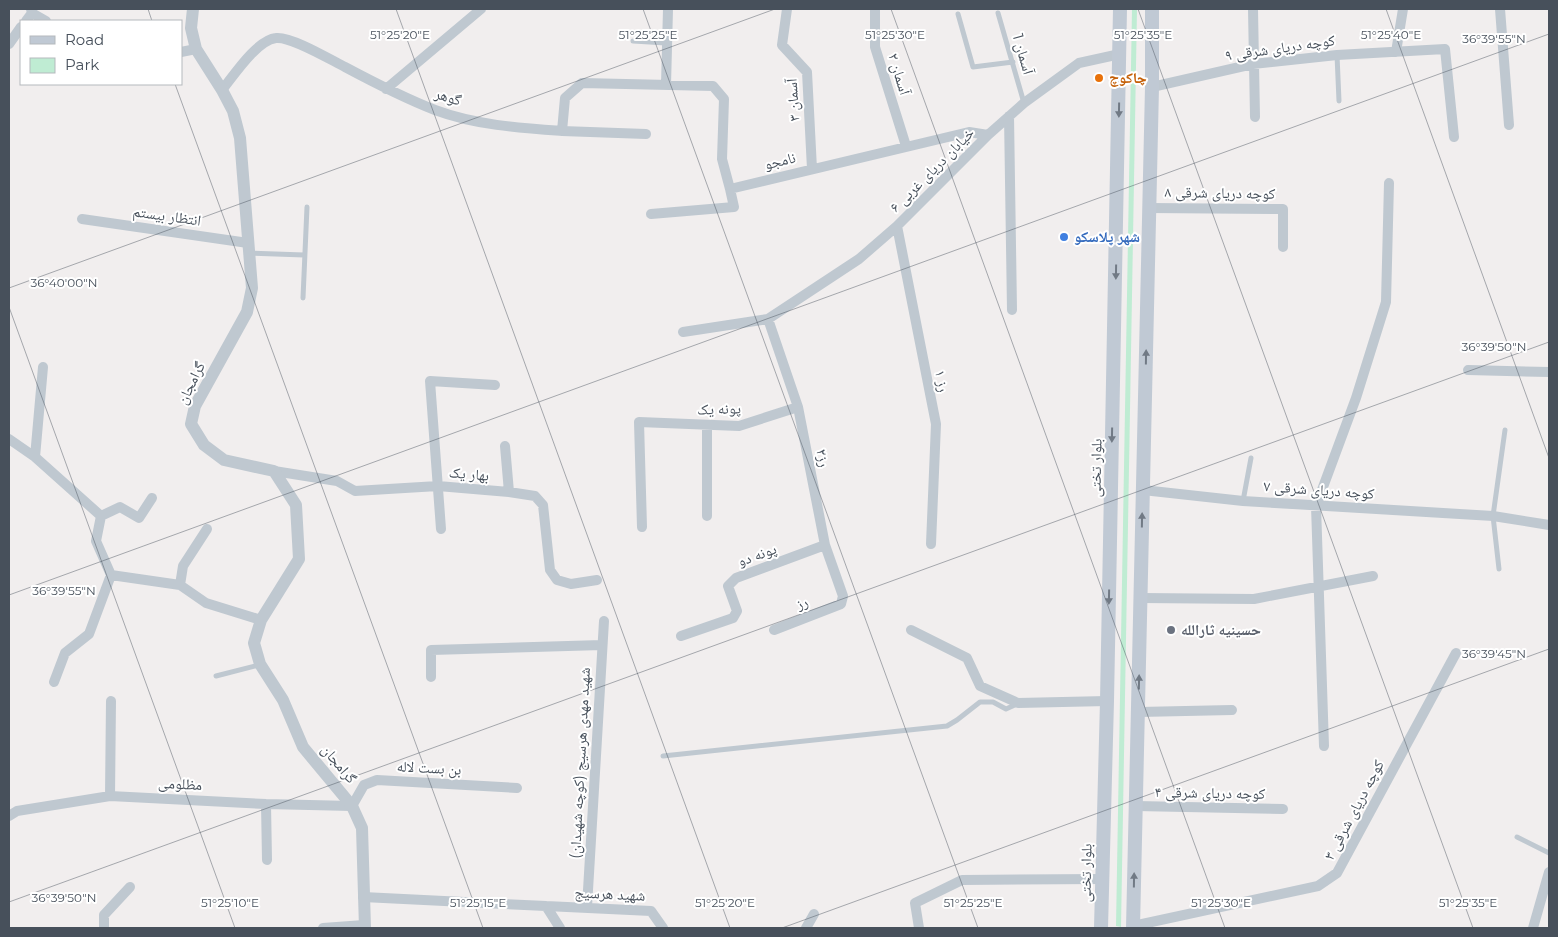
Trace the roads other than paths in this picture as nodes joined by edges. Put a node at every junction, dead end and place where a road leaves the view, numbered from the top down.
1 (193, 9) edge
2 (481, 9) edge
3 (668, 9) edge
4 (788, 9) edge
5 (875, 9) edge
6 (1120, 9) edge
7 (1152, 9) edge
8 (1253, 9) edge
9 (1403, 9) edge
10 (1500, 9) edge
11 (998, 13) dead end
12 (30, 14) edge
13 (958, 14) dead end
14 (44, 20) edge
15 (20, 28) edge
16 (633, 41) dead end
17 (666, 43) junction
18 (9, 44) edge
19 (196, 49) junction
20 (182, 52) edge
21 (1396, 52) junction
22 (1120, 54) junction
23 (1337, 55) junction
24 (1013, 62) junction
25 (1253, 64) junction
26 (666, 85) junction
27 (1152, 87) junction
28 (386, 89) junction
29 (222, 90) junction
30 (1339, 101) dead end
31 (1024, 103) junction
32 (1009, 116) junction
33 (1255, 117) dead end
34 (1509, 125) dead end
35 (562, 131) junction
36 (646, 134) dead end
37 (988, 135) junction
38 (1454, 137) dead end
39 (906, 146) junction
40 (812, 169) junction
41 (1389, 183) dead end
42 (730, 189) junction
43 (307, 207) dead end
44 (1149, 208) junction
45 (651, 214) dead end
46 (82, 219) dead end
47 (897, 226) junction
48 (1283, 247) dead end
49 (249, 248) junction
50 (304, 255) junction
51 (303, 298) dead end
52 (1012, 310) dead end
53 (768, 319) junction
54 (683, 332) dead end
55 (43, 367) dead end
56 (1468, 370) dead end
57 (1549, 372) edge
58 (495, 385) dead end
59 (798, 406) junction
60 (708, 426) junction
61 (1505, 430) dead end
62 (9, 439) edge
63 (505, 446) dead end
64 (35, 457) junction
65 (1251, 458) dead end
66 (274, 471) junction
67 (438, 486) junction
68 (1143, 490) junction
69 (509, 492) junction
70 (152, 498) dead end
71 (1243, 501) junction
72 (1316, 506) junction
73 (101, 516) junction
74 (707, 516) dead end
75 (1493, 516) junction
76 (1549, 525) edge
77 (642, 527) dead end
78 (207, 528) dead end
79 (441, 529) dead end
80 (931, 544) dead end
81 (825, 545) junction
82 (1499, 570) dead end
83 (111, 575) junction
84 (1373, 576) dead end
85 (597, 580) dead end
86 (180, 585) junction
87 (1319, 587) junction
88 (1141, 598) junction
89 (841, 604) joint
90 (261, 620) junction
91 (604, 621) dead end
92 (774, 630) dead end
93 (911, 630) dead end
94 (681, 636) dead end
95 (602, 645) junction
96 (1456, 653) dead end
97 (260, 664) junction
98 (216, 676) dead end
99 (431, 676) dead end
100 (54, 682) dead end
101 (1107, 701) junction
102 (111, 702) dead end
103 (1018, 703) junction
104 (1232, 710) dead end
105 (1139, 712) junction
106 (1324, 746) dead end
107 (664, 756) dead end
108 (518, 788) dead end
109 (110, 796) junction
110 (266, 804) junction
111 (352, 806) junction
112 (1136, 806) junction
113 (1283, 810) dead end
114 (9, 816) edge
115 (1517, 837) dead end
116 (1549, 853) edge
117 (267, 860) dead end
118 (1549, 872) edge
119 (1102, 879) junction
120 (130, 887) dead end
121 (364, 897) junction
122 (546, 906) junction
123 (587, 908) junction
124 (814, 914) dead end
125 (364, 926) edge
126 (1133, 927) edge
127 (104, 928) edge
128 (323, 928) edge
129 (560, 928) edge
130 (664, 928) edge
131 (806, 928) edge
132 (919, 928) edge
133 (1101, 928) edge
134 (1533, 928) edge

1 - 19 street, گرامجان
2 - 28 street
3 - 17 street
4 - 40 street, آسمان ۳
5 - 39 street, آسمان ۲
6 - 22 main road, بلوار تختی
7 - 27 main road
8 - 25 street
9 - 21 street
10 - 34 street
11 - 24 lane, آسمان 1
12 - 14 street
13 - 24 lane
15 - 18 street
16 - 17 lane
17 - 26 street
19 - 20 street
19 - 29 street, گرامجان
21 - 23 street, کوچه دریای شرقی ۹
21 - 38 street, کوچه دریای شرقی ۹
22 - 31 street, خیابان دریای غربی ۶
22 -> 101 main road, بلوار تختی
23 - 25 street, کوچه دریای شرقی ۹
23 - 30 lane
24 - 31 lane, آسمان 1
25 - 27 street, کوچه دریای شرقی ۹
25 - 33 street
26 - 35 street
26 - 42 street
27 - 44 main road
28 - 29 street, گوهر
28 - 35 street, گوهر
29 - 49 street, گرامجان
31 - 32 street, خیابان دریای غربی ۶
32 - 37 street, خیابان دریای غربی ۶
32 - 52 street
35 - 36 street, گوهر
37 - 39 street, نامجو
37 - 47 street, خیابان دریای غربی ۶
39 - 40 street, نامجو
40 - 42 street, نامجو
41 - 72 street
42 - 45 street
43 - 50 lane
44 - 48 street, کوچه دریای شرقی ۸
68 -> 44 main road
46 - 49 street, انتظار بیستم
47 - 53 street, خیابان دریای غربی ۶
47 - 80 street, رز ۱
49 - 50 lane
49 - 66 street, گرامجان
50 - 51 lane
53 - 54 street
53 - 59 street, رز۲
55 - 64 street
56 - 57 street
58 - 67 street
59 - 60 street, پونه یک
59 - 81 street, رز۲
60 - 74 street
60 - 77 street, پونه یک
61 - 75 lane
62 - 64 street
63 - 69 street
64 - 73 street
65 - 71 lane
66 - 67 street, بهار یک
66 - 90 street, گرامجان
67 - 69 street, بهار یک
67 - 79 street
68 - 71 street, کوچه دریای شرقی ۷
88 -> 68 main road
69 - 85 street, بهار یک
70 - 73 street
71 - 72 street, کوچه دریای شرقی ۷
72 - 75 street, کوچه دریای شرقی ۷
72 - 87 street
73 - 83 street
75 - 76 street, کوچه دریای شرقی ۷
75 - 82 lane
78 - 86 street
81 - 89 street, رز۲
81 - 94 street, پونه دو
83 - 86 street
83 - 100 street
84 - 87 street
86 - 90 street
87 - 88 street
87 - 106 street
105 -> 88 main road
89 - 92 street, رز
90 - 97 street, گرامجان
91 - 95 street, شهید مهدی هرسیج (کوچه شهیدان)
93 - 103 street
95 - 99 street
95 - 123 street, شهید مهدی هرسیج (کوچه شهیدان)
96 - 126 street, کوچه دریای شرقی ۳
97 - 98 lane
97 - 111 street, گرامجان
101 - 103 street
101 - 119 main road, بلوار تختی
102 - 109 street
103 - 107 lane
104 - 105 street
105 - 112 main road
108 - 111 street, بن بست لاله
109 - 110 street, مظلومی
109 - 114 street, مظلومی
110 - 111 street, مظلومی
110 - 117 street
111 - 121 street, گرامجان
112 - 113 street, کوچه دریای شرقی ۴
126 -> 112 main road
115 - 116 lane
118 - 134 street
119 - 132 street
119 - 133 main road, بلوار تختی
120 - 127 street
121 - 122 street, شهید هرسیج
121 - 125 street, گرامجان
122 - 123 street, شهید هرسیج
122 - 129 street
123 - 130 street, شهید هرسیج
124 - 131 street
125 - 128 street

